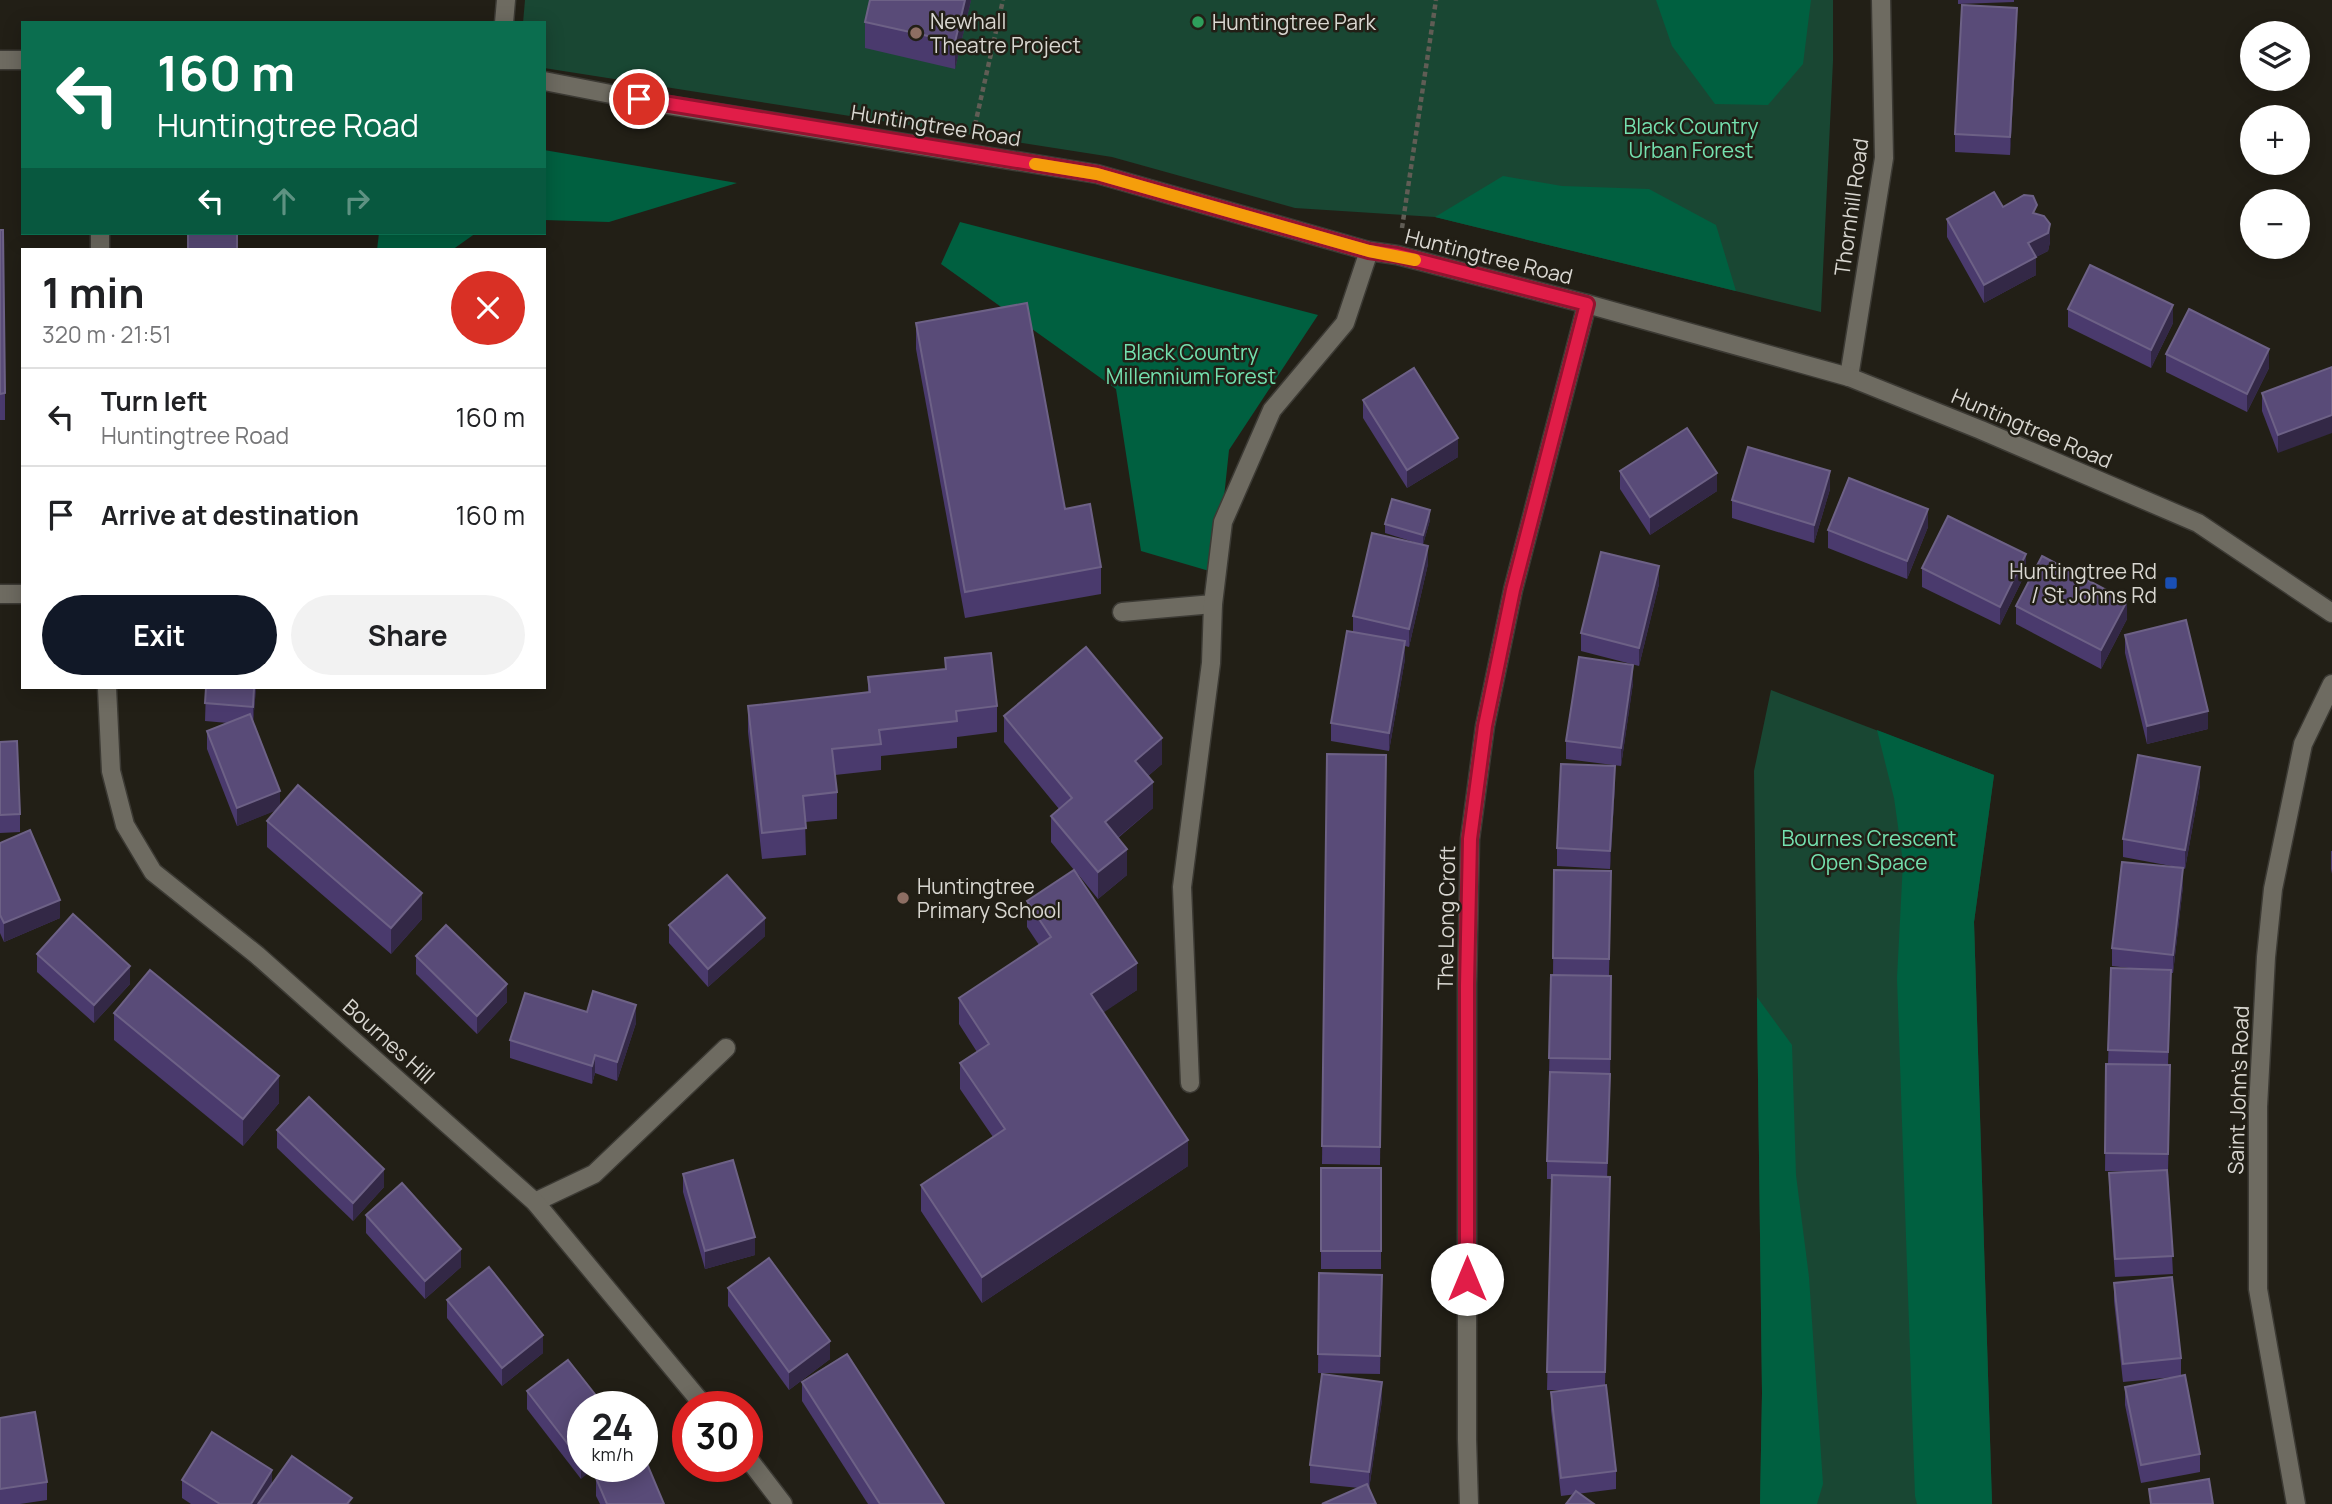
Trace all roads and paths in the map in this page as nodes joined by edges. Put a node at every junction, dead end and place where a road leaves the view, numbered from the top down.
1 (506, 0) edge
2 (1003, 0) edge
3 (1436, 0) edge
4 (1881, 0) edge
5 (504, 21) edge
6 (0, 60) edge
7 (21, 60) edge
8 (546, 81) edge
9 (968, 154) junction
10 (1369, 251) junction
11 (1397, 255) junction
12 (1587, 304) junction
13 (1849, 377) junction
14 (0, 594) edge
15 (21, 594) edge
16 (1213, 604) junction
17 (1122, 612) dead end
18 (2332, 612) edge
19 (2332, 684) edge
20 (107, 689) edge
21 (726, 1048) dead end
22 (1190, 1083) dead end
23 (535, 1202) junction
24 (692, 1391) edge
25 (763, 1478) edge
26 (783, 1504) edge
27 (1469, 1504) edge
28 (2296, 1504) edge

1 - 5 street
2 - 9 path
3 - 11 path
4 - 13 street, Thornhill Road
6 - 7 street
8 - 9 street, Huntingtree Road
9 - 10 street, Huntingtree Road
10 - 11 street, Huntingtree Road
10 - 16 street
11 - 12 street, Huntingtree Road
12 - 13 street, Huntingtree Road
12 - 27 street, The Long Croft
13 - 18 street, Huntingtree Road
14 - 15 street
16 - 17 street
16 - 22 street
19 - 28 street, Saint John's Road
20 - 23 street, Bournes Hill
21 - 23 street
23 - 24 street, Bournes Hill
25 - 26 street

